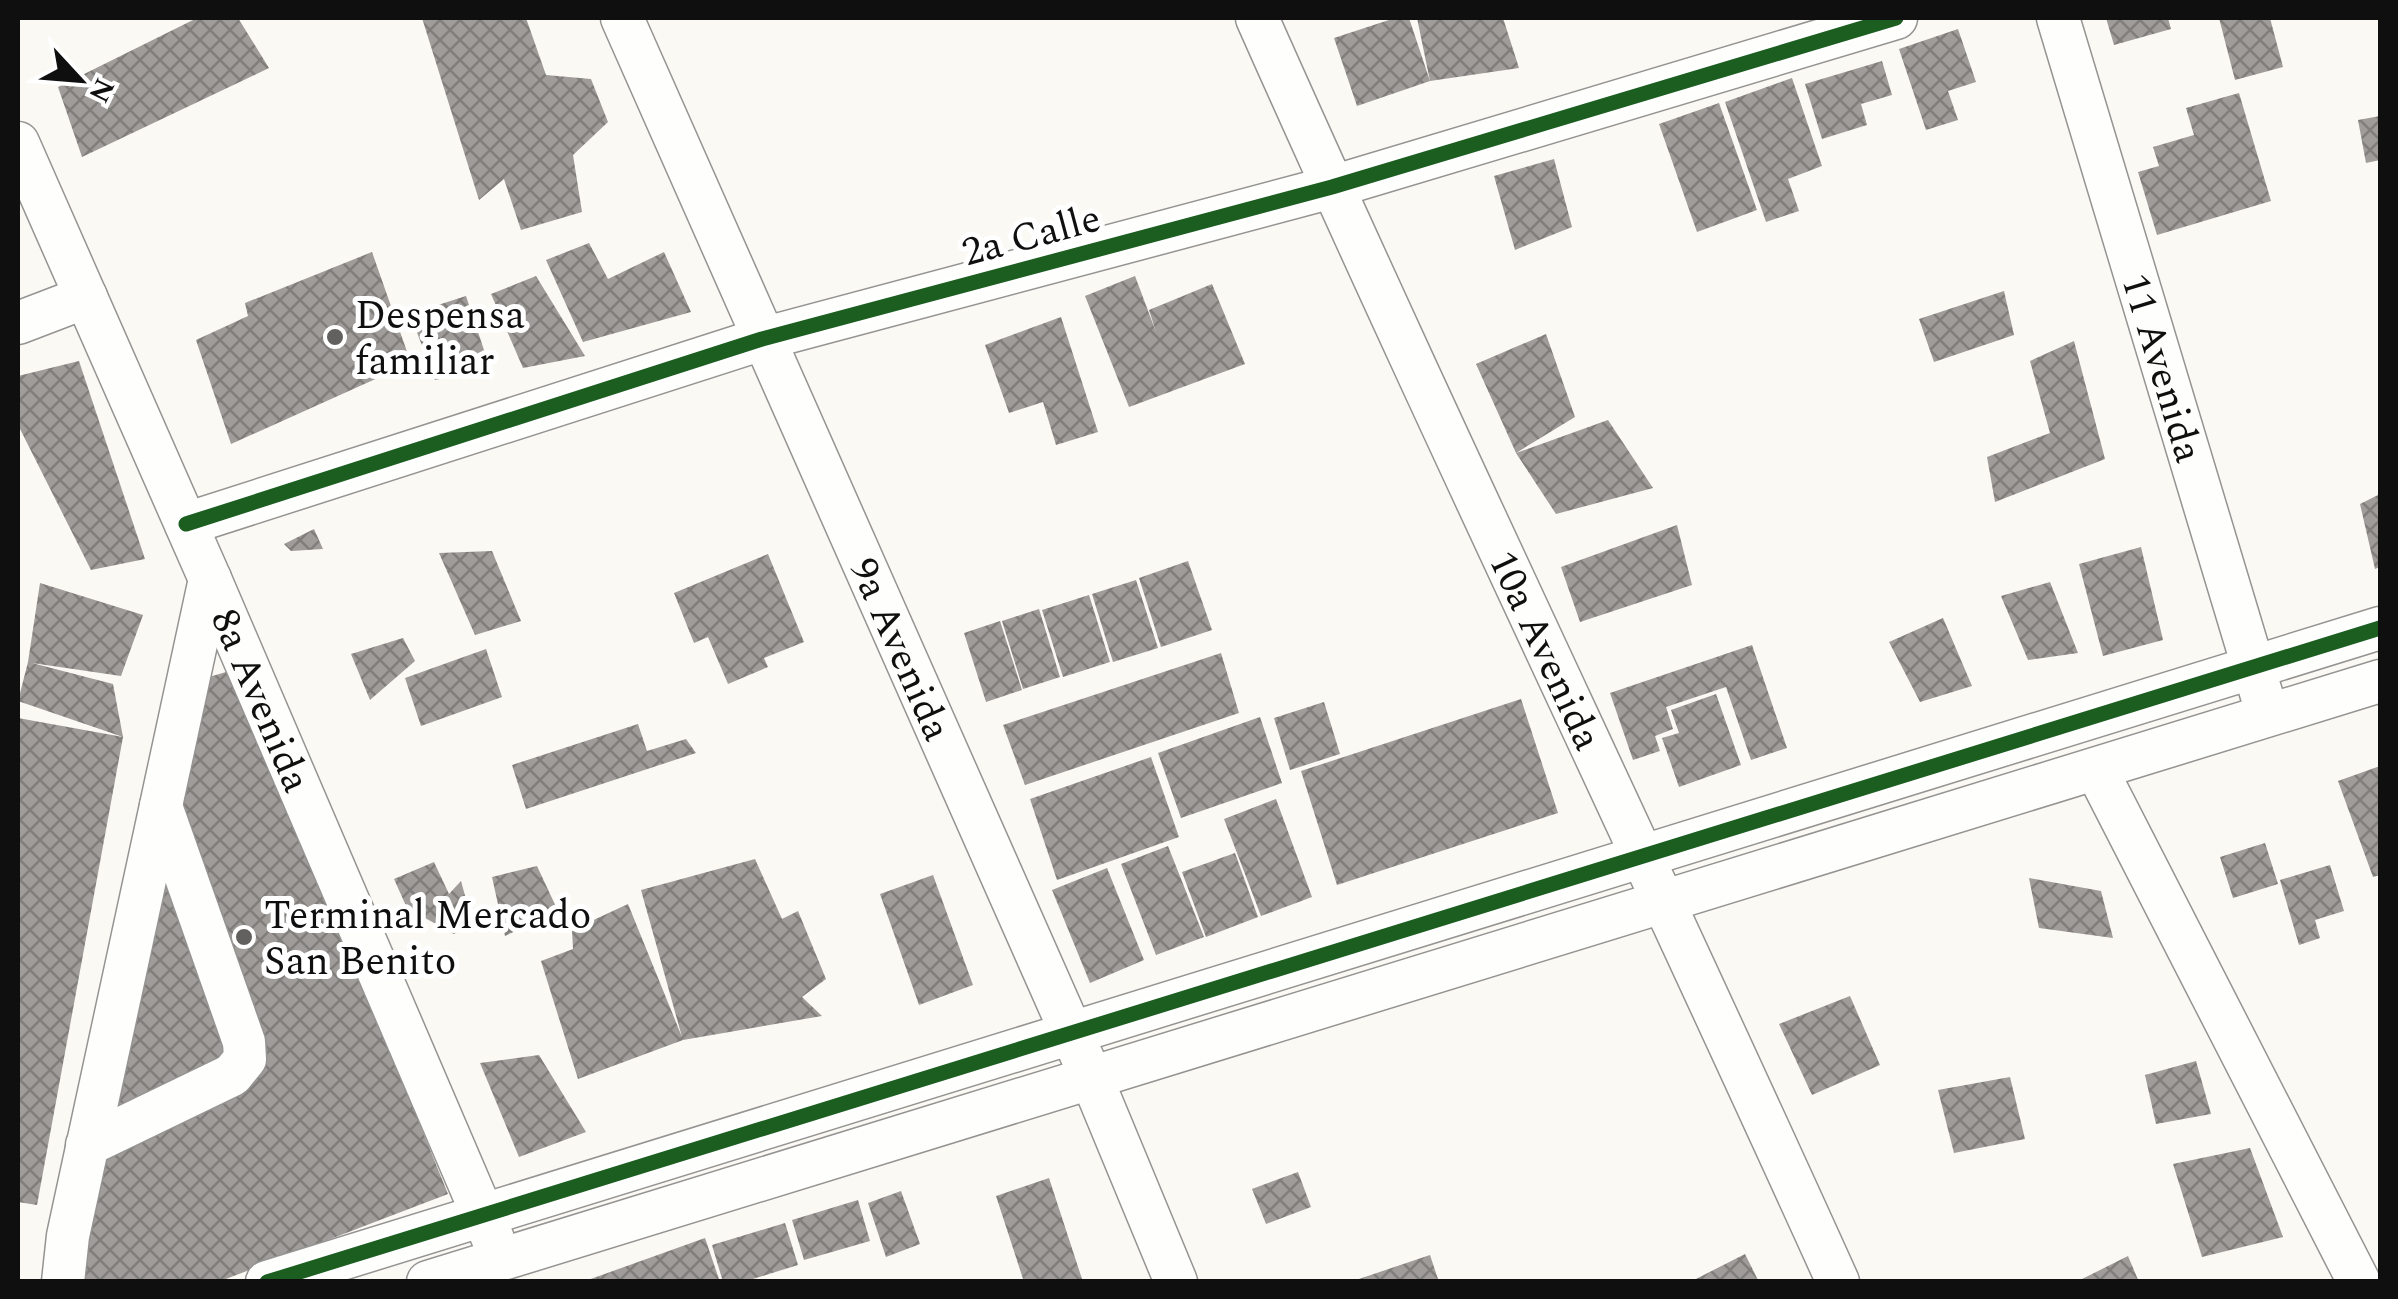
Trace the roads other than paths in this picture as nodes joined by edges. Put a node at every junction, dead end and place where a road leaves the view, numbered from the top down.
1 (622, 18) edge
2 (1257, 18) edge
3 (1896, 18) edge
4 (2058, 18) edge
5 (18, 143) edge
6 (1332, 187) junction
7 (86, 297) junction
8 (18, 323) edge
9 (762, 339) junction
10 (186, 524) junction
11 (210, 579) junction
12 (2380, 628) edge
13 (2254, 668) junction
14 (2380, 681) edge
15 (2268, 716) junction
16 (2096, 769) junction
17 (161, 806) junction
18 (1643, 856) junction
19 (1666, 901) junction
20 (1070, 1033) junction
21 (1091, 1077) junction
22 (87, 1146) junction
23 (484, 1215) junction
24 (507, 1274) edge
25 (63, 1282) edge
26 (267, 1282) edge
27 (428, 1282) edge
28 (1176, 1282) edge
29 (1838, 1282) edge
30 (2360, 1282) edge

1 - 9 street, 9a Avenida
2 - 6 street, 10a Avenida
3 - 6 street, 2a Calle
4 - 13 street, 11 Avenida
5 - 7 street, 8a Avenida
6 - 9 street, 2a Calle
6 - 18 street, 10a Avenida
7 - 8 street
7 - 10 street, 8a Avenida
9 - 10 street, 2a Calle
9 - 20 street, 9a Avenida
10 - 11 street, 8a Avenida
11 - 17 street
11 - 23 street, 8a Avenida
12 - 13 street
13 - 15 street, 11 Avenida
13 - 18 street
14 - 15 street
15 - 16 street
16 - 19 street
16 - 30 street
17 - 22 street
17 - 22 street
18 - 19 street, 10a Avenida
18 - 20 street
19 - 21 street
19 - 29 street, 10a Avenida
20 - 21 street, 9a Avenida
20 - 23 street
21 - 24 street
21 - 28 street, 9a Avenida
22 - 25 street
23 - 24 street, 8a Avenida
23 - 26 street
24 - 27 street

